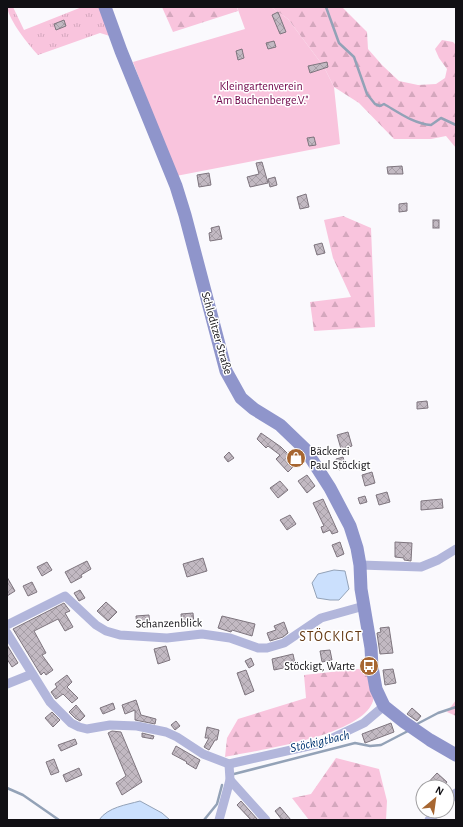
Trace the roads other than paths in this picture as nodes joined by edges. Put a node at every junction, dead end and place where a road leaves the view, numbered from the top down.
1 (105, 7) edge
2 (456, 549) edge
3 (360, 565) junction
4 (364, 606) junction
5 (7, 625) edge
6 (7, 633) edge
7 (32, 674) junction
8 (7, 684) edge
9 (384, 706) junction
10 (456, 755) edge
11 (229, 764) junction
12 (230, 780) junction
13 (220, 820) edge
14 (266, 820) edge

1 - 3 street, Schloditzer Straße
2 - 3 street
3 - 4 street, Schloditzer Straße
4 - 5 street, Schanzenblick
4 - 9 street, Schloditzer Straße
6 - 7 street
7 - 8 street
7 - 11 street
9 - 10 street, Schloditzer Straße
9 - 11 street
11 - 12 street
12 - 13 street
12 - 14 street

